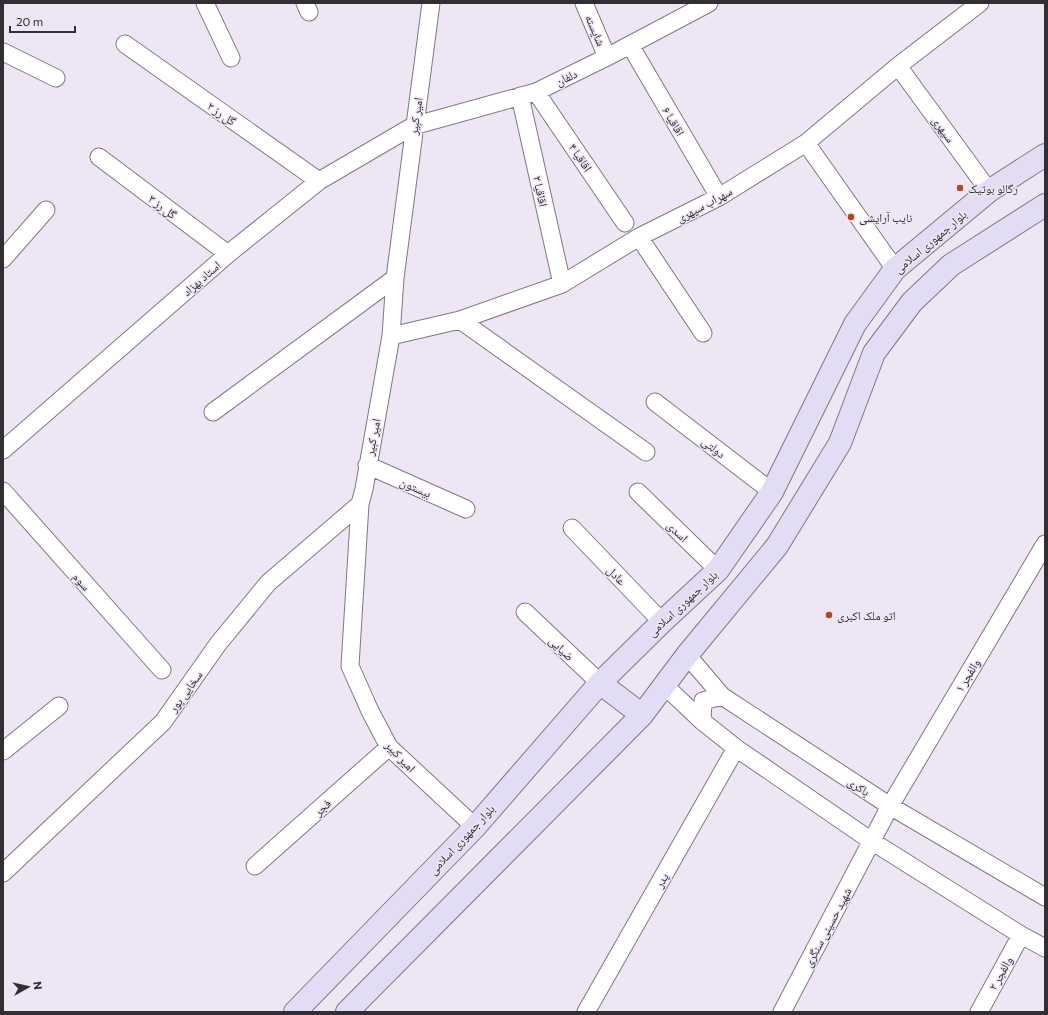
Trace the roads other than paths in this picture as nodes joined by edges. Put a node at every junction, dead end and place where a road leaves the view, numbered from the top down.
1 (205, 3) edge
2 (431, 3) edge
3 (584, 3) edge
4 (709, 3) edge
5 (980, 3) edge
6 (125, 44) dead end
7 (630, 45) junction
8 (3, 52) edge
9 (607, 57) junction
10 (231, 58) dead end
11 (898, 66) junction
12 (56, 78) dead end
13 (528, 94) junction
14 (413, 126) junction
15 (806, 143) junction
16 (1045, 154) edge
17 (99, 157) dead end
18 (319, 181) junction
19 (990, 191) junction
20 (719, 197) junction
21 (1045, 205) edge
22 (46, 210) dead end
23 (625, 223) dead end
24 (639, 238) junction
25 (228, 254) junction
26 (3, 259) edge
27 (895, 269) junction
28 (395, 278) junction
29 (562, 284) junction
30 (460, 320) junction
31 (703, 333) dead end
32 (391, 336) junction
33 (655, 402) dead end
34 (213, 412) dead end
35 (3, 450) edge
36 (646, 452) dead end
37 (367, 465) junction
38 (3, 491) edge
39 (638, 492) dead end
40 (772, 492) junction
41 (360, 504) junction
42 (466, 509) dead end
43 (572, 528) dead end
44 (1045, 544) edge
45 (718, 570) junction
46 (525, 612) dead end
47 (662, 622) junction
48 (687, 655) junction
49 (162, 670) dead end
50 (600, 683) junction
51 (664, 685) junction
52 (722, 696) junction
53 (59, 706) dead end
54 (642, 715) junction
55 (702, 721) junction
56 (389, 747) junction
57 (736, 748) junction
58 (3, 751) edge
59 (890, 806) junction
60 (475, 827) junction
61 (872, 842) junction
62 (255, 866) dead end
63 (3, 873) edge
64 (1044, 893) edge
65 (1021, 935) junction
66 (1045, 948) edge
67 (295, 1012) edge
68 (347, 1012) edge
69 (586, 1012) edge
70 (782, 1012) edge
71 (979, 1012) edge

1 - 10 street
2 - 14 street, امیر کبیر
3 - 9 street, شایسته
4 - 7 street, دلفان
5 - 11 street, سهراب سپهری
6 - 18 street, گل رز ۲
7 - 9 street, دلفان
7 - 20 street, اقاقیا ۶
8 - 12 street
9 - 13 street, دلفان
11 - 15 street, سهراب سپهری
11 - 19 street, سپهری
13 - 14 street, دلفان
13 - 23 street, اقاقیا ۴
13 - 29 street, اقاقیا ۲
14 - 18 street, استاد بهزاد
14 - 28 street, امیر کبیر
15 - 20 street, سهراب سپهری
15 - 27 street
16 - 19 main road, بلوار جمهوری اسلامی
17 - 25 street, گل رز ۳
18 - 25 street, استاد بهزاد
19 - 27 main road, بلوار جمهوری اسلامی
20 - 24 street, سهراب سپهری
21 - 48 main road
22 - 26 street
24 - 29 street, سهراب سپهری
24 - 31 street
25 - 35 street, استاد بهزاد
27 - 40 main road, بلوار جمهوری اسلامی
28 - 32 street, امیر کبیر
28 - 34 street
29 - 30 street, سهراب سپهری
30 - 32 street, سهراب سپهری
30 - 36 street
32 - 37 street, امیر کبیر
33 - 40 street, دولتی
37 - 41 street, امیر کبیر
37 - 42 street, بیستون
38 - 49 street, سوم
39 - 45 street, اسدی
40 - 45 main road, بلوار جمهوری اسلامی
41 - 56 street, امیر کبیر
41 - 63 street, سخایی پور
43 - 47 street, عادل
44 - 59 street, والفجر ۱
45 - 47 main road, بلوار جمهوری اسلامی
46 - 50 street, ضیایی
47 - 50 main road, بلوار جمهوری اسلامی
48 - 51 main road
48 - 52 street, باکری
50 - 54 main road
50 - 60 main road, بلوار جمهوری اسلامی
51 - 54 main road
51 - 55 street
52 - 55 street
52 - 59 street, باکری
53 - 58 street
54 - 68 main road
55 - 57 street
56 - 60 street, امیر کبیر
56 - 62 street, فجر
57 - 61 street
57 - 69 street, پدر
59 - 61 street, والفجر ۱
59 - 64 street, باکری
60 - 67 main road, بلوار جمهوری اسلامی
61 - 65 street
61 - 70 street, شهید حسینی سنگری
65 - 66 street
65 - 71 street, والفجر ۲

